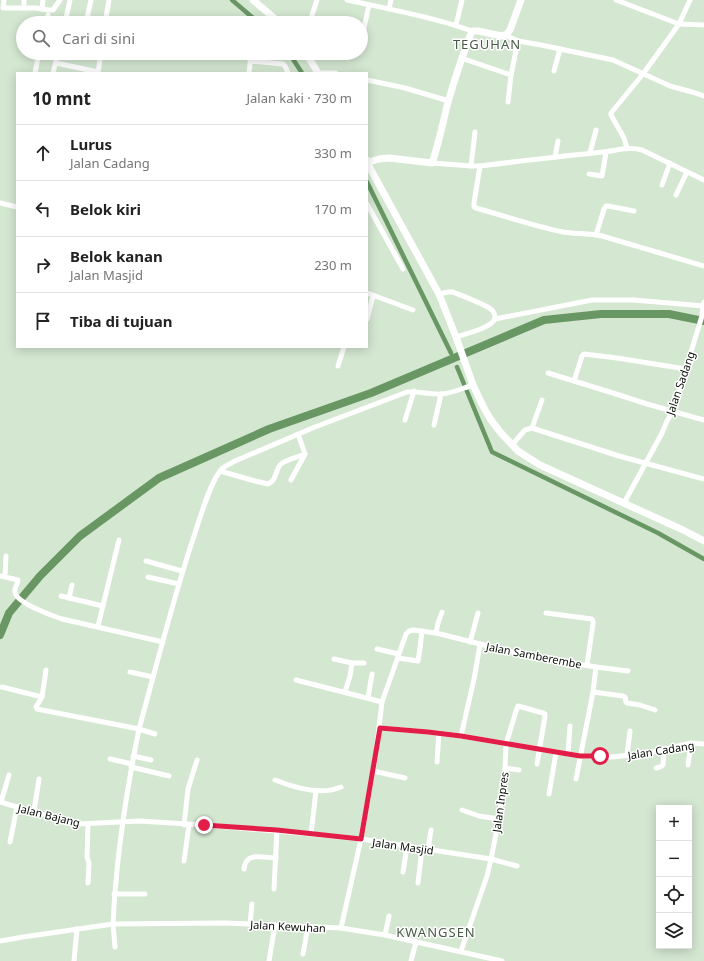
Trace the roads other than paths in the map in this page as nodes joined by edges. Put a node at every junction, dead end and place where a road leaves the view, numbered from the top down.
1 (4, 0) edge
2 (24, 0) edge
3 (43, 0) edge
4 (60, 0) edge
5 (70, 0) edge
6 (91, 0) edge
7 (109, 0) edge
8 (253, 0) edge
9 (317, 0) edge
10 (347, 0) edge
11 (391, 0) edge
12 (462, 0) edge
13 (521, 0) edge
14 (616, 0) edge
15 (690, 0) edge
16 (369, 5) junction
17 (24, 8) junction
18 (42, 9) junction
19 (389, 9) junction
20 (312, 15) dead end
21 (67, 16) edge
22 (88, 16) edge
23 (106, 16) edge
24 (272, 16) edge
25 (367, 16) edge
26 (679, 24) junction
27 (456, 25) junction
28 (704, 25) edge
29 (472, 31) junction
30 (505, 35) junction
31 (518, 41) junction
32 (560, 49) junction
33 (462, 58) junction
34 (38, 60) edge
35 (57, 60) edge
36 (99, 60) edge
37 (311, 60) edge
38 (250, 61) joint
39 (56, 63) junction
40 (554, 71) dead end
41 (35, 72) edge
42 (53, 72) edge
43 (98, 72) edge
44 (249, 72) edge
45 (288, 72) edge
46 (318, 72) edge
47 (643, 74) junction
48 (511, 75) junction
49 (368, 80) edge
50 (704, 96) edge
51 (449, 101) junction
52 (508, 102) dead end
53 (596, 130) dead end
54 (475, 132) dead end
55 (558, 141) dead end
56 (627, 148) junction
57 (606, 152) junction
58 (590, 153) junction
59 (555, 157) junction
60 (368, 162) edge
61 (432, 162) junction
62 (670, 163) junction
63 (471, 166) junction
64 (480, 166) junction
65 (688, 172) junction
66 (589, 174) dead end
67 (704, 180) edge
68 (662, 185) dead end
69 (676, 195) dead end
70 (0, 205) edge
71 (368, 206) edge
72 (16, 207) edge
73 (634, 211) dead end
74 (596, 235) junction
75 (704, 266) edge
76 (403, 270) dead end
77 (444, 293) junction
78 (368, 294) edge
79 (373, 296) junction
80 (704, 304) edge
81 (413, 310) dead end
82 (368, 315) edge
83 (495, 319) junction
84 (456, 337) junction
85 (344, 348) edge
86 (338, 366) dead end
87 (686, 369) junction
88 (548, 373) dead end
89 (574, 381) junction
90 (471, 386) junction
91 (414, 391) junction
92 (441, 394) junction
93 (542, 400) dead end
94 (673, 411) junction
95 (405, 420) dead end
96 (704, 420) edge
97 (434, 425) dead end
98 (532, 428) junction
99 (298, 434) junction
100 (512, 445) junction
101 (305, 454) junction
102 (645, 463) junction
103 (220, 471) junction
104 (704, 479) edge
105 (292, 480) dead end
106 (624, 503) junction
107 (119, 540) dead end
108 (704, 541) edge
109 (6, 556) dead end
110 (146, 561) dead end
111 (182, 571) junction
112 (2, 576) edge
113 (148, 577) dead end
114 (178, 584) junction
115 (72, 585) dead end
116 (60, 596) dead end
117 (69, 598) junction
118 (103, 606) junction
119 (442, 612) dead end
120 (546, 612) dead end
121 (478, 613) dead end
122 (98, 626) junction
123 (422, 631) junction
124 (436, 634) junction
125 (163, 642) junction
126 (470, 642) junction
127 (480, 645) junction
128 (376, 649) dead end
129 (398, 656) junction
130 (334, 659) dead end
131 (352, 663) junction
132 (364, 663) dead end
133 (587, 665) junction
134 (596, 667) junction
135 (46, 670) dead end
136 (628, 671) dead end
137 (130, 672) dead end
138 (372, 674) dead end
139 (153, 677) junction
140 (296, 680) dead end
141 (2, 687) dead end
142 (345, 692) junction
143 (593, 692) junction
144 (42, 697) junction
145 (368, 698) junction
146 (382, 702) junction
147 (655, 710) dead end
148 (570, 726) dead end
149 (380, 728) junction
150 (139, 730) junction
151 (630, 731) dead end
152 (439, 733) junction
153 (155, 734) dead end
154 (461, 736) junction
155 (691, 743) junction
156 (506, 744) junction
157 (704, 744) edge
158 (539, 749) junction
159 (664, 749) junction
160 (556, 753) junction
161 (568, 754) junction
162 (627, 755) junction
163 (133, 756) junction
164 (580, 756) junction
165 (110, 759) dead end
166 (151, 760) dead end
167 (197, 760) dead end
168 (437, 762) dead end
169 (537, 764) dead end
170 (688, 765) dead end
171 (132, 766) junction
172 (505, 768) junction
173 (656, 768) dead end
174 (519, 770) dead end
175 (373, 771) junction
176 (9, 775) dead end
177 (169, 776) dead end
178 (39, 778) dead end
179 (405, 778) dead end
180 (576, 779) dead end
181 (275, 780) dead end
182 (342, 787) dead end
183 (316, 791) junction
184 (549, 794) dead end
185 (1, 802) edge
186 (17, 807) junction
187 (462, 810) dead end
188 (34, 811) junction
189 (499, 819) junction
190 (123, 822) junction
191 (88, 824) junction
192 (186, 825) junction
193 (277, 830) junction
194 (431, 830) dead end
195 (311, 834) junction
196 (361, 839) junction
197 (10, 842) dead end
198 (407, 846) junction
199 (425, 849) junction
200 (276, 858) junction
201 (491, 859) junction
202 (184, 862) dead end
203 (517, 866) dead end
204 (244, 869) dead end
205 (403, 872) dead end
206 (88, 883) dead end
207 (418, 883) dead end
208 (274, 889) dead end
209 (114, 894) junction
210 (145, 894) dead end
211 (252, 904) dead end
212 (390, 916) dead end
213 (113, 924) junction
214 (250, 924) junction
215 (274, 925) junction
216 (308, 926) junction
217 (341, 928) junction
218 (77, 929) junction
219 (385, 935) junction
220 (0, 941) edge
221 (416, 942) junction
222 (115, 947) dead end
223 (461, 951) junction
224 (303, 954) dead end
225 (74, 961) edge
226 (269, 961) edge
227 (411, 961) edge
228 (502, 961) edge

1 - 17 street
2 - 17 street
3 - 18 street
4 - 18 street
5 - 21 street
6 - 22 street
7 - 23 street
8 - 24 street
9 - 20 street
10 - 16 street
11 - 19 street
12 - 27 street
13 - 30 street
14 - 26 street
15 - 26 street
16 - 19 street
16 - 25 street
17 - 18 street
19 - 27 street
26 - 28 street
26 - 47 street
27 - 29 street
29 - 30 street
29 - 33 street
30 - 31 street
31 - 32 street
31 - 48 street
32 - 40 street
32 - 47 street
33 - 48 street
33 - 51 street
34 - 41 street
35 - 39 street
36 - 43 street
37 - 46 street
38 - 44 street
38 - 45 street
39 - 42 street
39 - 43 street
47 - 50 street
47 - 56 street
48 - 52 street
49 - 51 street
51 - 61 street
53 - 58 street
54 - 63 street
55 - 59 street
56 - 57 street
56 - 62 street
57 - 58 street
57 - 66 street
58 - 59 street
59 - 64 street
60 - 61 street
60 - 77 street
61 - 63 street
62 - 65 street
62 - 68 street
63 - 64 street
64 - 74 street
65 - 67 street
65 - 69 street
70 - 72 street
71 - 76 street
73 - 74 street
74 - 75 street
77 - 83 street
77 - 84 street
78 - 79 street
79 - 81 street
79 - 82 street
80 - 83 street
80 - 87 street, Jalan Sadang
83 - 84 street
84 - 90 street
85 - 86 street
87 - 89 street
87 - 94 street, Jalan Sadang
88 - 89 street
89 - 94 street
90 - 92 street
90 - 100 street
91 - 92 street
91 - 95 street
91 - 99 street
92 - 97 street
93 - 98 street
94 - 96 street
94 - 102 street, Jalan Sadang
98 - 100 street
98 - 102 street
99 - 101 street
99 - 103 street
100 - 106 street
101 - 103 street
101 - 105 street
102 - 104 street
102 - 106 street, Jalan Sadang
103 - 111 street
106 - 108 street
107 - 118 street
109 - 112 street
110 - 111 street
111 - 114 street
112 - 122 street
113 - 114 street
114 - 125 street
115 - 117 street
116 - 117 street
117 - 118 street
118 - 122 street
119 - 124 street
120 - 133 street, Jalan Samberembe
121 - 126 street
122 - 125 street
123 - 124 street, Jalan Samberembe
123 - 129 street, Jalan Samberembe
123 - 129 street
124 - 126 street, Jalan Samberembe
125 - 139 street
126 - 127 street, Jalan Samberembe
127 - 133 street, Jalan Samberembe
127 - 154 street, Jalan Samberembe
128 - 129 street
129 - 146 street, Jalan Samberembe
130 - 131 street
131 - 132 street
131 - 142 street
133 - 134 street, Jalan Samberembe
134 - 136 street
134 - 143 street, Jalan Samberembe
135 - 144 street
137 - 139 street
138 - 145 street
139 - 150 street
140 - 142 street
141 - 144 street
142 - 145 street
143 - 147 street
143 - 164 street, Jalan Samberembe
144 - 150 street
145 - 146 street
146 - 149 street, Jalan Samberembe
148 - 161 street
149 - 152 street, Jalan Cadang
149 - 175 street, Jalan Samberembe
150 - 153 street
150 - 163 street
151 - 162 street
152 - 154 street, Jalan Cadang
152 - 168 street
154 - 156 street, Jalan Cadang
155 - 157 street, Jalan Cadang
155 - 159 street, Jalan Cadang
155 - 170 street
156 - 158 street, Jalan Cadang
156 - 158 street, Jalan Inpres
156 - 172 street, Jalan Inpres
158 - 160 street, Jalan Cadang
158 - 169 street
159 - 162 street, Jalan Cadang
159 - 173 street
160 - 161 street, Jalan Cadang
160 - 184 street
161 - 164 street, Jalan Cadang
162 - 164 street, Jalan Cadang
163 - 166 street
163 - 171 street
164 - 180 street, Jalan Samberembe
165 - 171 street
167 - 192 street
171 - 177 street
171 - 190 street
172 - 174 street
172 - 189 street, Jalan Inpres
175 - 179 street
175 - 196 street, Jalan Samberembe
176 - 185 street
178 - 188 street
181 - 183 street
182 - 183 street
183 - 195 street
185 - 186 street, Jalan Bajang
186 - 188 street, Jalan Bajang
186 - 197 street
187 - 189 street
188 - 191 street, Jalan Bajang
189 - 201 street, Jalan Inpres
190 - 191 street, Jalan Bajang
190 - 192 street, Jalan Masjid
190 - 209 street
191 - 206 street
192 - 193 street, Jalan Masjid
192 - 202 street
193 - 195 street, Jalan Masjid
193 - 200 street
194 - 199 street
195 - 196 street, Jalan Masjid
196 - 198 street, Jalan Masjid
196 - 217 street, Jalan Samberembe
198 - 199 street, Jalan Masjid
198 - 205 street
199 - 201 street, Jalan Masjid
199 - 207 street
200 - 204 street
200 - 208 street
201 - 203 street, Jalan Masjid
201 - 223 street, Jalan Inpres
209 - 210 street
209 - 213 street
211 - 214 street
212 - 219 street
213 - 214 street, Jalan Kewuhan
213 - 218 street, Jalan Kewuhan
213 - 222 street
214 - 215 street, Jalan Kewuhan
215 - 216 street, Jalan Kewuhan
215 - 226 street
216 - 217 street, Jalan Kewuhan
216 - 224 street
217 - 219 street, Jalan Kewuhan
218 - 220 street, Jalan Kewuhan
218 - 225 street
219 - 221 street, Jalan Kewuhan
221 - 223 street, Jalan Kewuhan
221 - 227 street
223 - 228 street, Jalan Kewuhan

